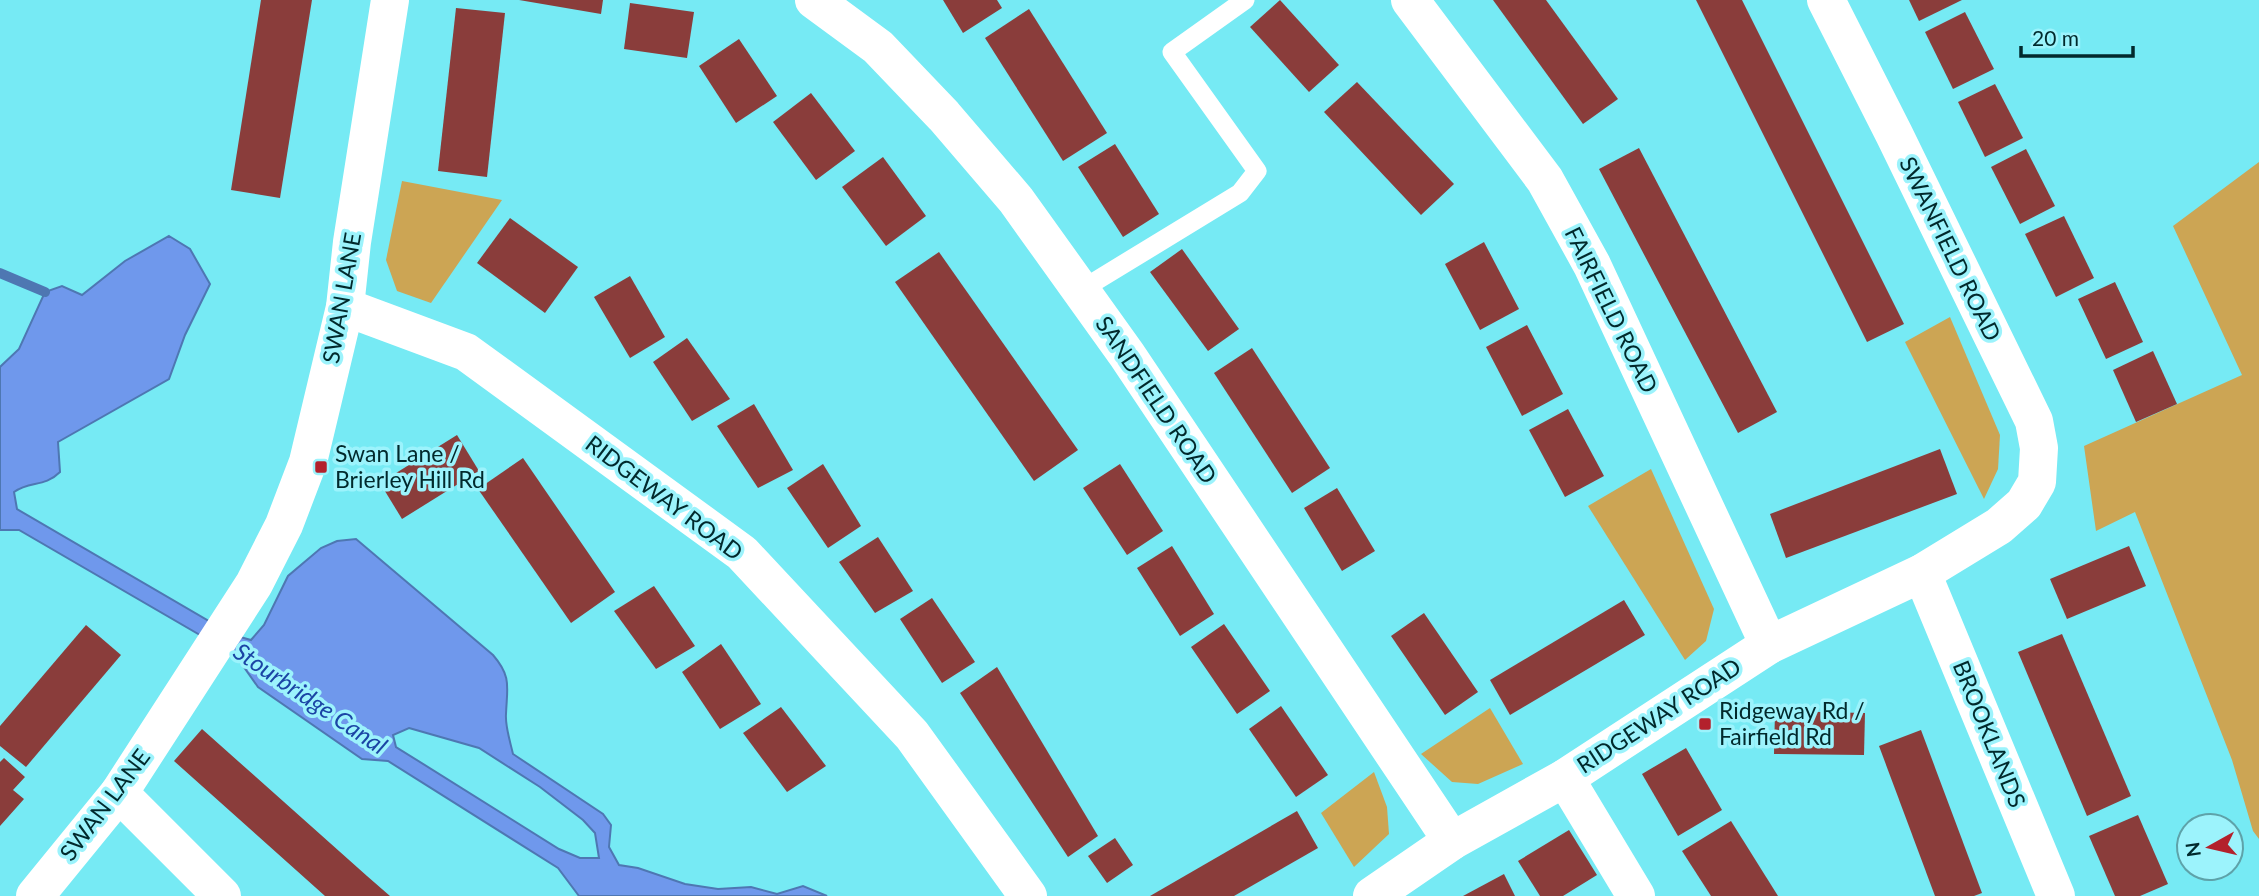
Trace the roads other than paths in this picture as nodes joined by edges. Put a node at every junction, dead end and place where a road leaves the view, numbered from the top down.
1 (390, 0) edge
2 (814, 0) edge
3 (1245, 0) edge
4 (1410, 0) edge
5 (1826, 0) edge
6 (1081, 290) junction
7 (345, 307) junction
8 (2024, 504) joint
9 (1922, 573) junction
10 (1769, 645) junction
11 (1564, 778) junction
12 (119, 793) junction
13 (1451, 841) junction
14 (35, 896) edge
15 (222, 896) edge
16 (1028, 896) edge
17 (1372, 896) edge
18 (1636, 896) edge
19 (2056, 896) edge

1 - 7 street, SWAN LANE
2 - 6 street, SANDFIELD ROAD
3 - 6 lane
4 - 10 street, FAIRFIELD ROAD
5 - 8 street, SWANFIELD ROAD
6 - 13 street, SANDFIELD ROAD
7 - 12 street, SWAN LANE
7 - 16 street, RIDGEWAY ROAD
8 - 9 street, RIDGEWAY ROAD
9 - 10 street, RIDGEWAY ROAD
9 - 19 street, BROOKLANDS
10 - 11 street, RIDGEWAY ROAD
11 - 13 street, RIDGEWAY ROAD
11 - 18 street
12 - 14 street, SWAN LANE
12 - 15 street
13 - 17 street, RIDGEWAY ROAD

